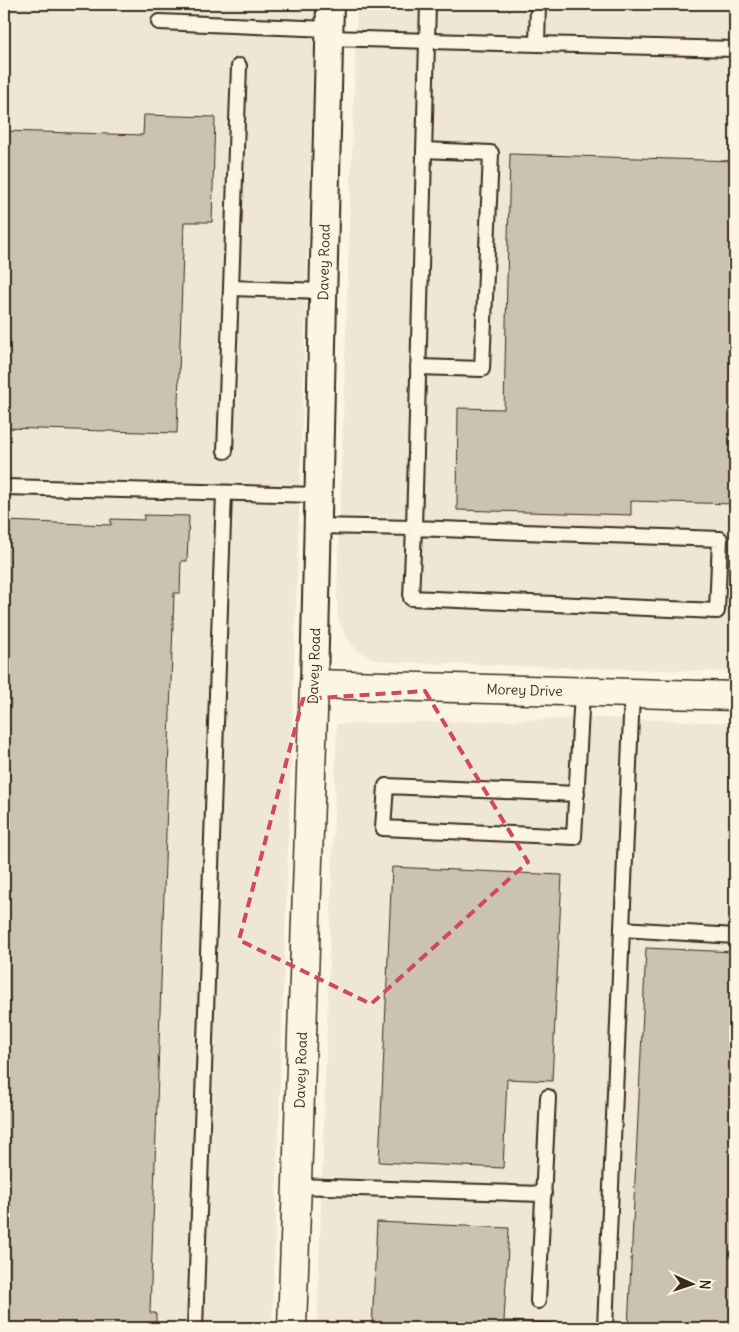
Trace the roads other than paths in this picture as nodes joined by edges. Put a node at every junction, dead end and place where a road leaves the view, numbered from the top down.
1 (428, 4) edge
2 (538, 4) edge
3 (159, 22) dead end
4 (330, 24) edge
5 (426, 41) junction
6 (537, 44) junction
7 (735, 49) edge
8 (239, 66) dead end
9 (424, 150) junction
10 (231, 288) junction
11 (323, 291) junction
12 (418, 366) junction
13 (225, 451) dead end
14 (4, 487) edge
15 (224, 493) junction
16 (318, 495) junction
17 (318, 526) junction
18 (414, 528) junction
19 (314, 684) junction
20 (582, 692) junction
21 (632, 694) junction
22 (735, 696) edge
23 (577, 794) junction
24 (622, 929) junction
25 (735, 936) edge
26 (548, 1097) dead end
27 (296, 1186) junction
28 (544, 1194) junction
29 (538, 1301) dead end
30 (194, 1328) edge
31 (292, 1328) edge
32 (605, 1328) edge

1 - 5 lane
2 - 6 lane
3 - 4 lane
4 - 5 lane
4 - 11 street, Davey Road
5 - 6 lane
5 - 9 lane
6 - 7 lane
8 - 10 lane
9 - 12 lane
9 - 12 lane
10 - 11 lane
10 - 13 lane
11 - 16 street, Davey Road
12 - 18 lane
14 - 15 lane
15 - 16 lane
15 - 30 lane
16 - 17 street, Davey Road
17 - 18 lane
17 - 19 street, Davey Road
18 - 18 lane
19 - 20 street, Morey Drive
19 - 27 street, Davey Road
20 - 21 street, Morey Drive
20 - 23 lane
21 - 22 street, Morey Drive
21 - 24 lane
23 - 23 lane
24 - 25 lane
24 - 32 lane
26 - 28 lane
27 - 28 lane
27 - 31 street, Davey Road
28 - 29 lane

